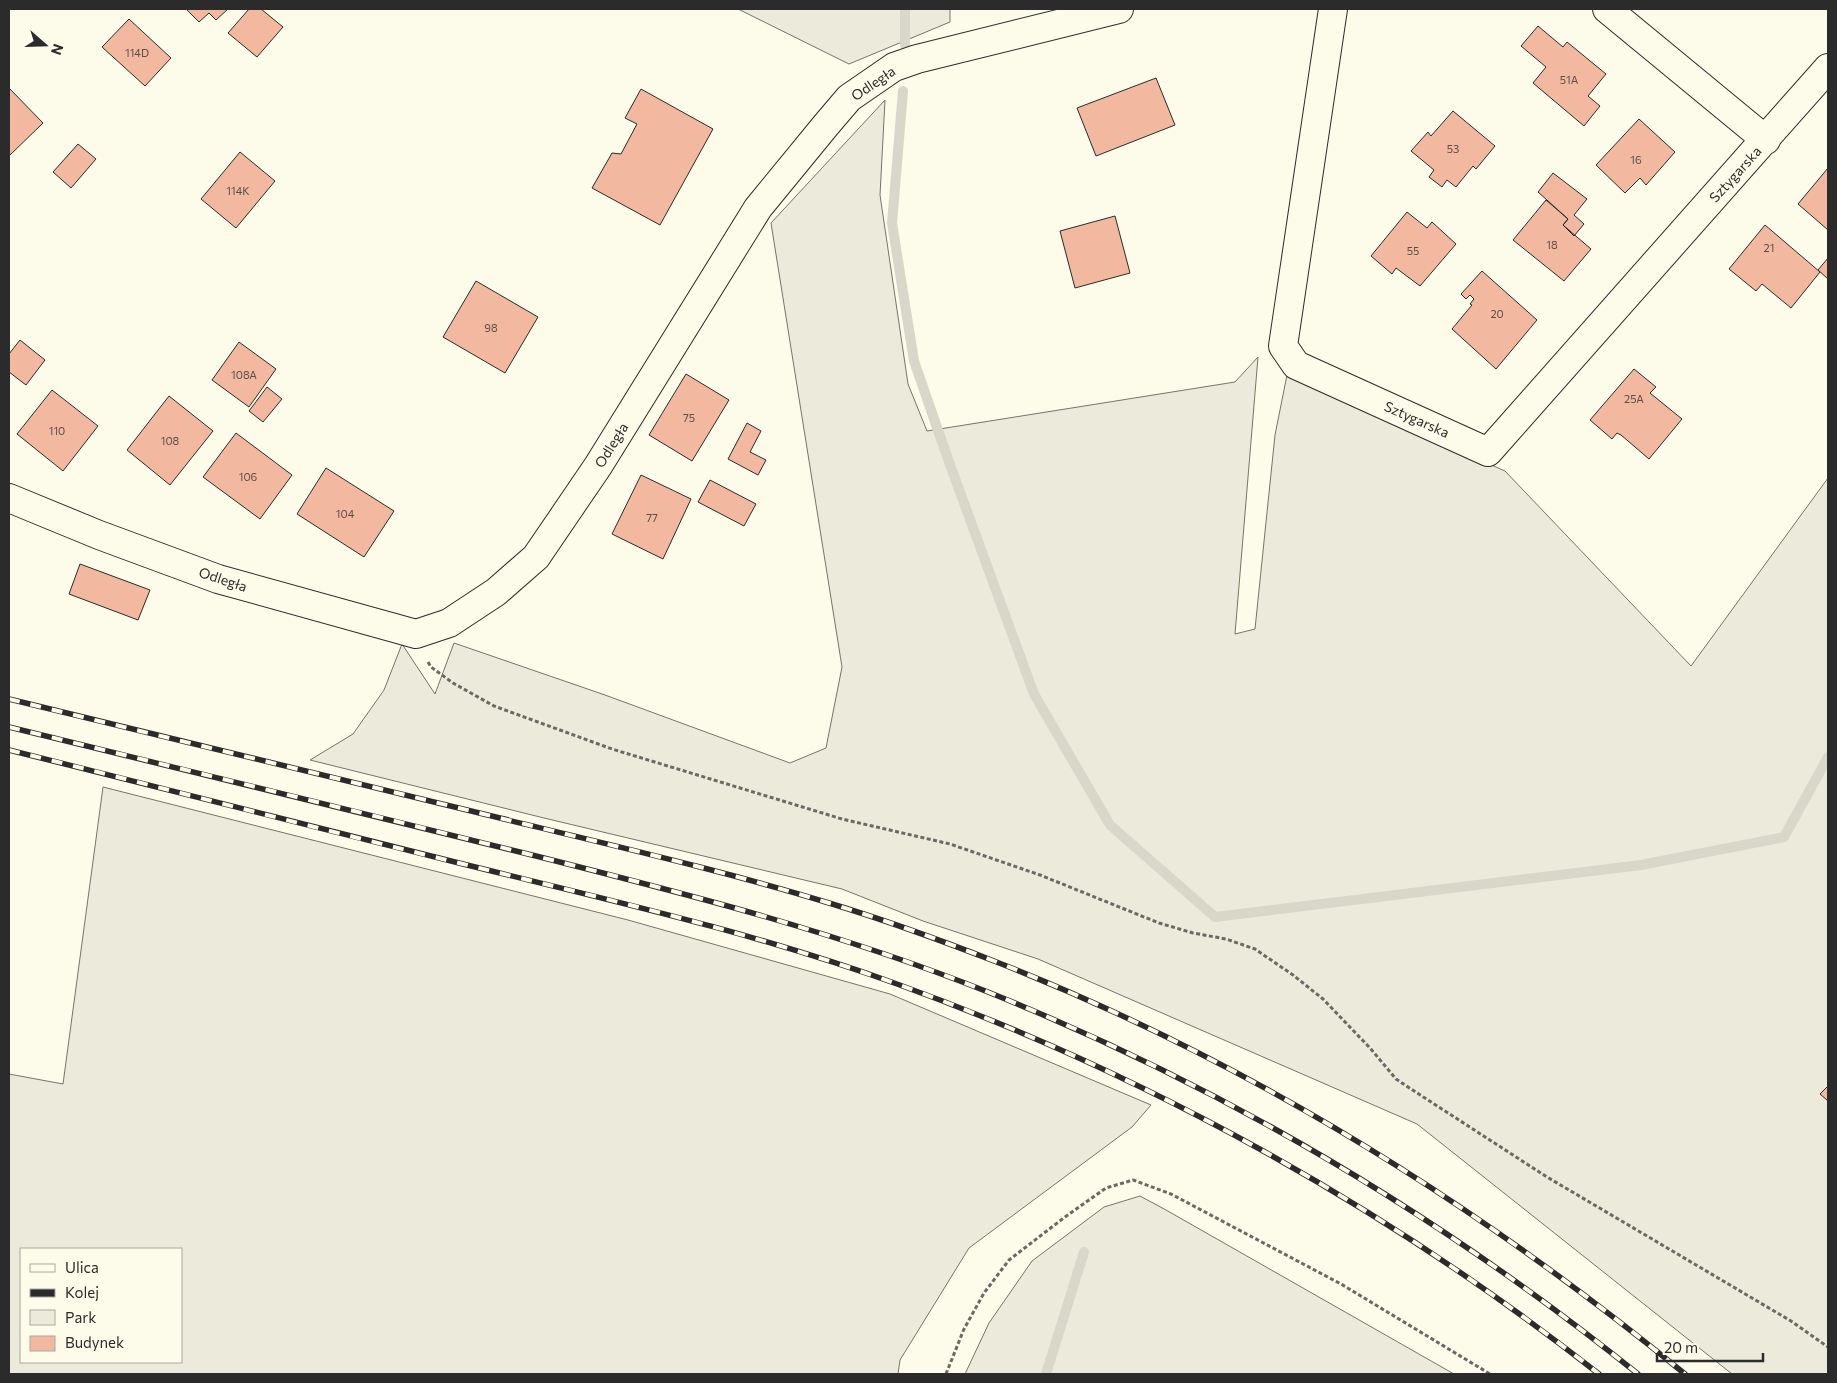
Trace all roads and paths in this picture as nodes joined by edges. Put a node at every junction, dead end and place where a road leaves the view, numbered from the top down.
1 (1119, 9) edge
2 (1333, 9) edge
3 (1607, 9) edge
4 (1828, 68) edge
5 (1766, 140) junction
6 (9, 498) edge
7 (416, 634) junction
8 (1828, 1347) edge
9 (946, 1374) edge
10 (1490, 1374) edge

1 - 7 street, Odległa
2 - 5 street, Sztygarska
3 - 5 street, Sztygarska
4 - 5 street, Sztygarska
6 - 7 street, Odległa
7 - 8 path
9 - 10 path

